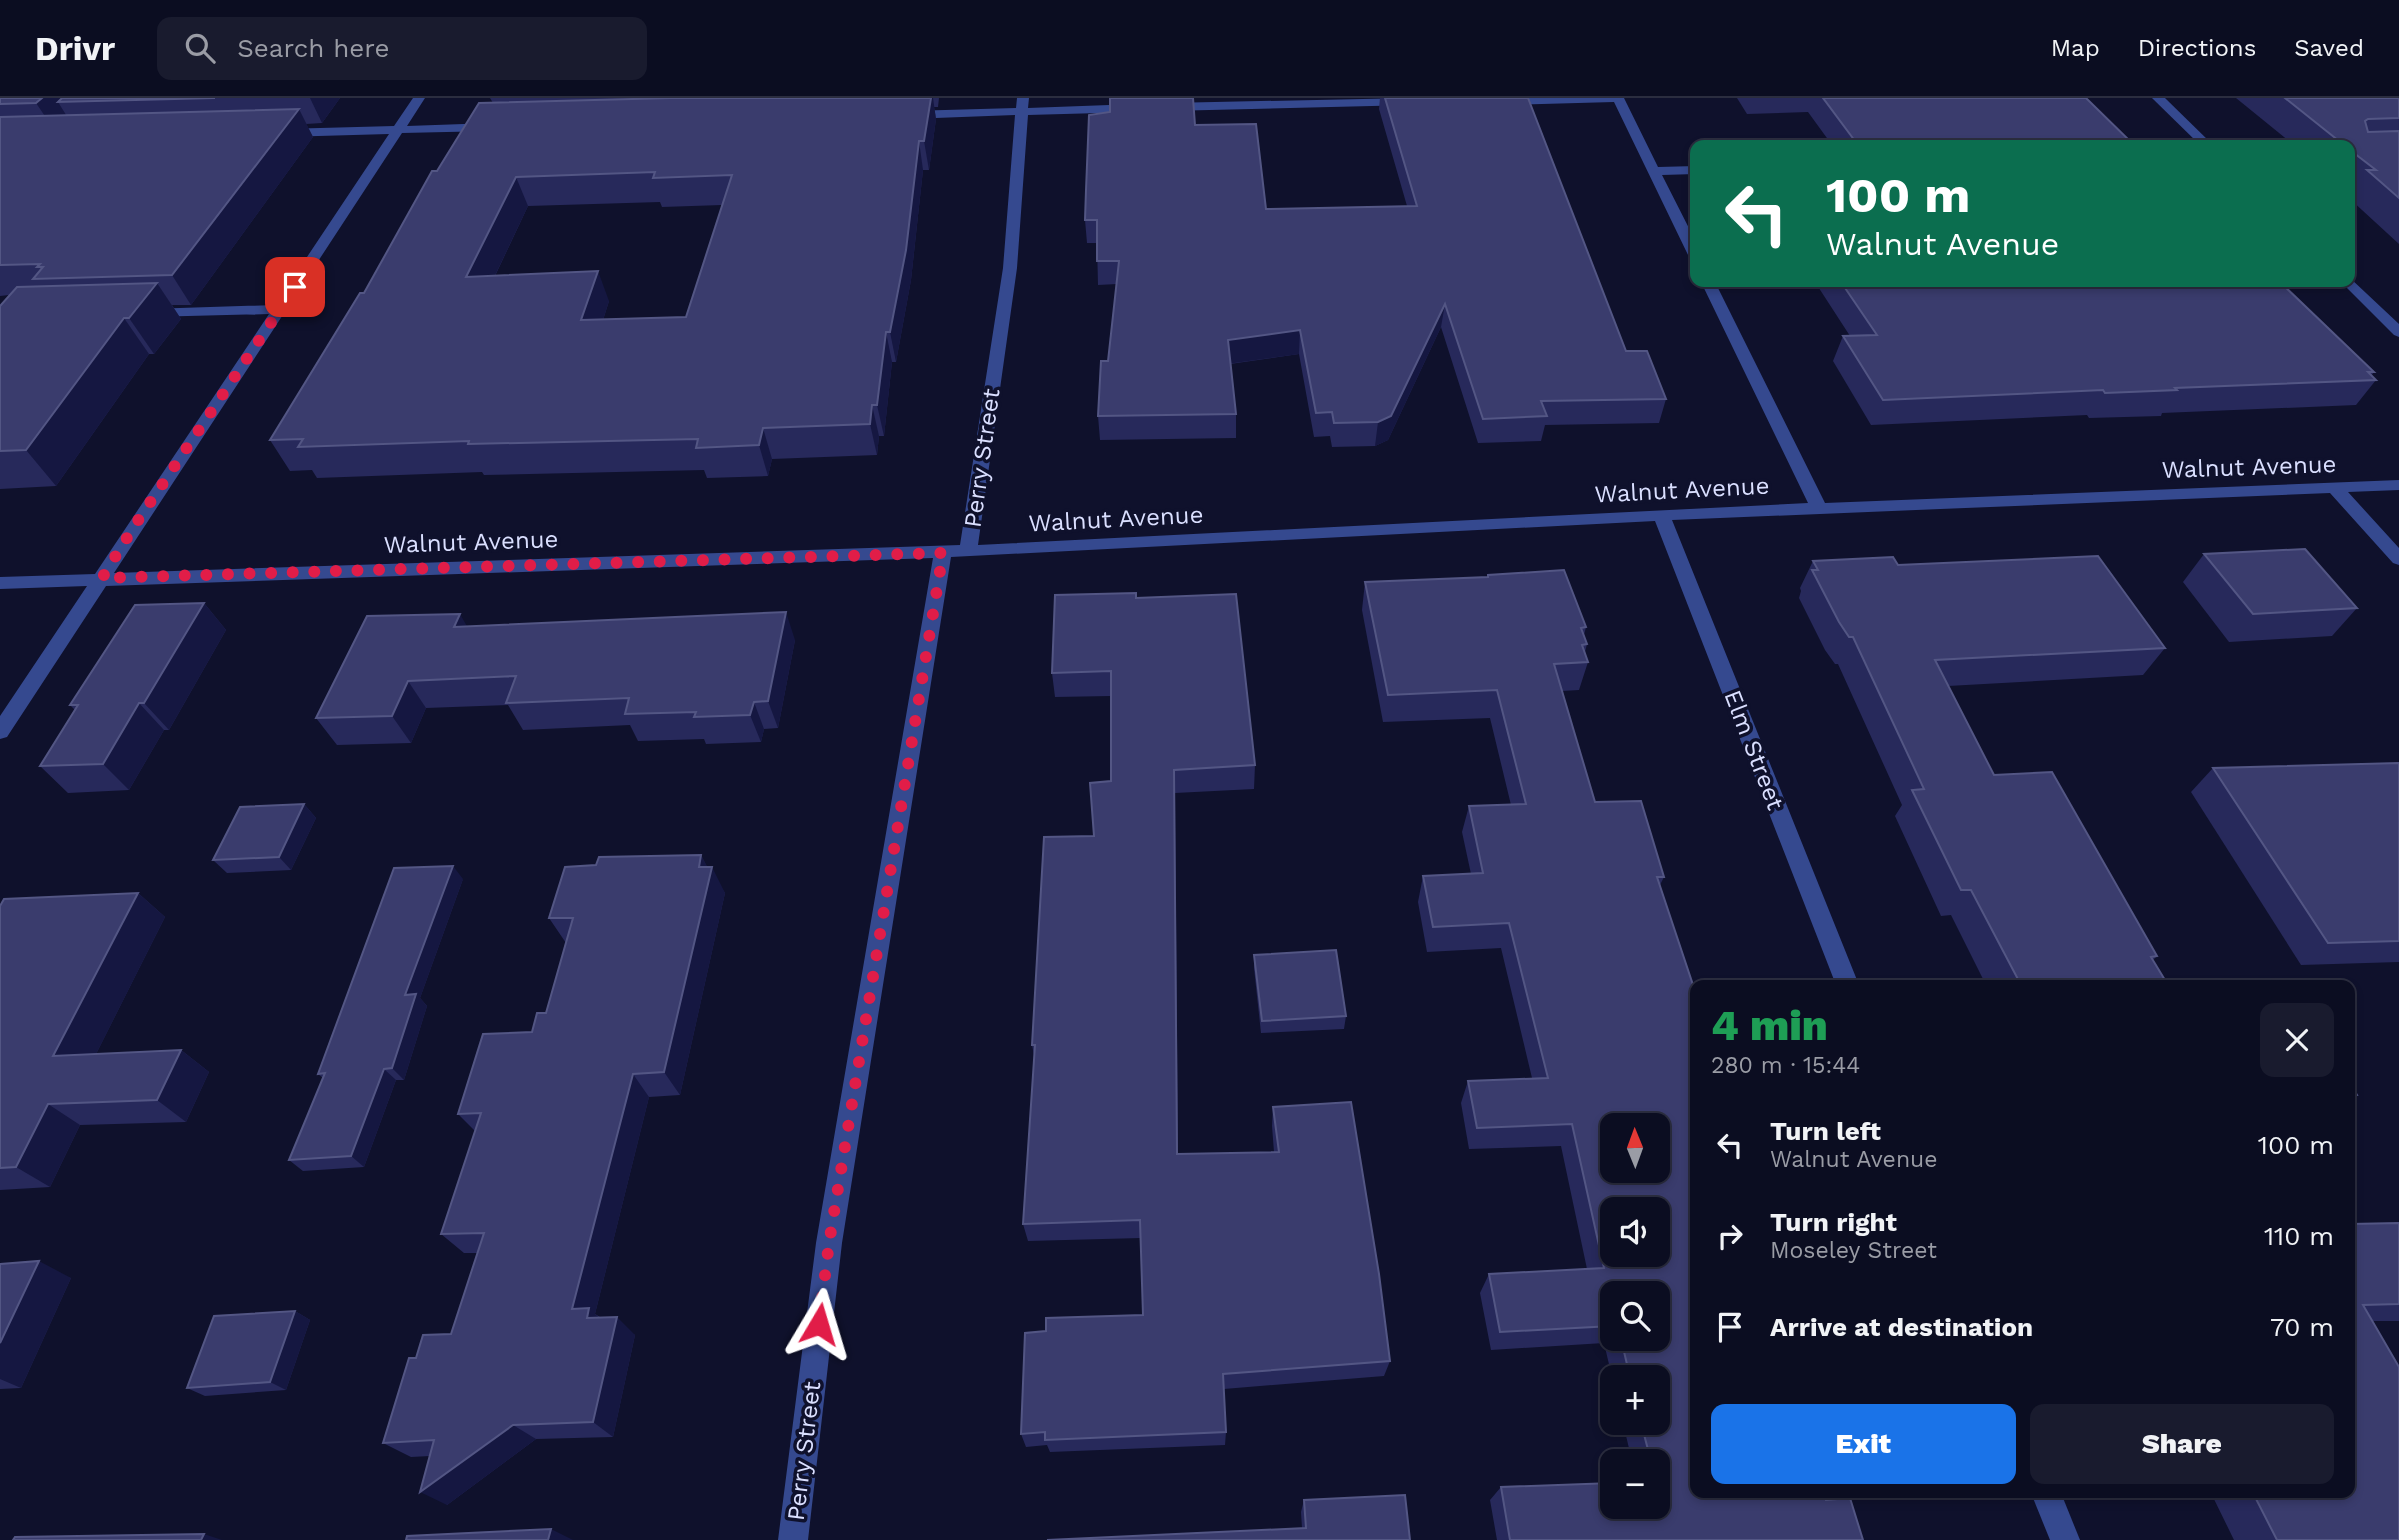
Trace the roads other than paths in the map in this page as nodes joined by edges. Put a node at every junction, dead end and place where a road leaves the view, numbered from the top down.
1 (419, 98) edge
2 (1618, 98) edge
3 (2158, 98) edge
4 (1486, 101) edge
5 (1418, 102) edge
6 (1022, 104) edge
7 (895, 115) edge
8 (510, 127) edge
9 (398, 130) junction
10 (262, 133) edge
11 (2202, 140) edge
12 (1690, 170) edge
13 (1654, 171) junction
14 (1690, 245) edge
15 (1710, 287) edge
16 (2353, 287) edge
17 (280, 309) junction
18 (134, 313) edge
19 (2399, 332) edge
20 (2399, 485) edge
21 (2335, 488) junction
22 (1819, 509) junction
23 (1661, 515) junction
24 (968, 551) junction
25 (943, 553) junction
26 (2399, 559) edge
27 (102, 578) junction
28 (0, 583) edge
29 (0, 732) edge
30 (1845, 980) edge
31 (2048, 1498) edge
32 (793, 1540) edge
33 (2065, 1540) edge

1 - 9 street
2 - 4 street
2 - 13 street
3 - 11 street
5 - 6 street
6 - 7 street
6 - 24 street, Perry Street
8 - 9 street
9 - 10 street
9 - 17 street
12 - 13 street
13 - 14 street
15 - 22 street
16 - 19 street
17 - 18 street
17 - 27 street
20 - 21 street, Walnut Avenue
21 - 22 street, Walnut Avenue
21 - 26 street
22 - 23 street, Walnut Avenue
23 - 24 street, Walnut Avenue
23 - 30 street, Elm Street
24 - 25 street, Perry Street
25 - 27 street, Walnut Avenue
25 - 32 street, Perry Street
27 - 28 street, Walnut Avenue
27 - 29 street
31 - 33 street

